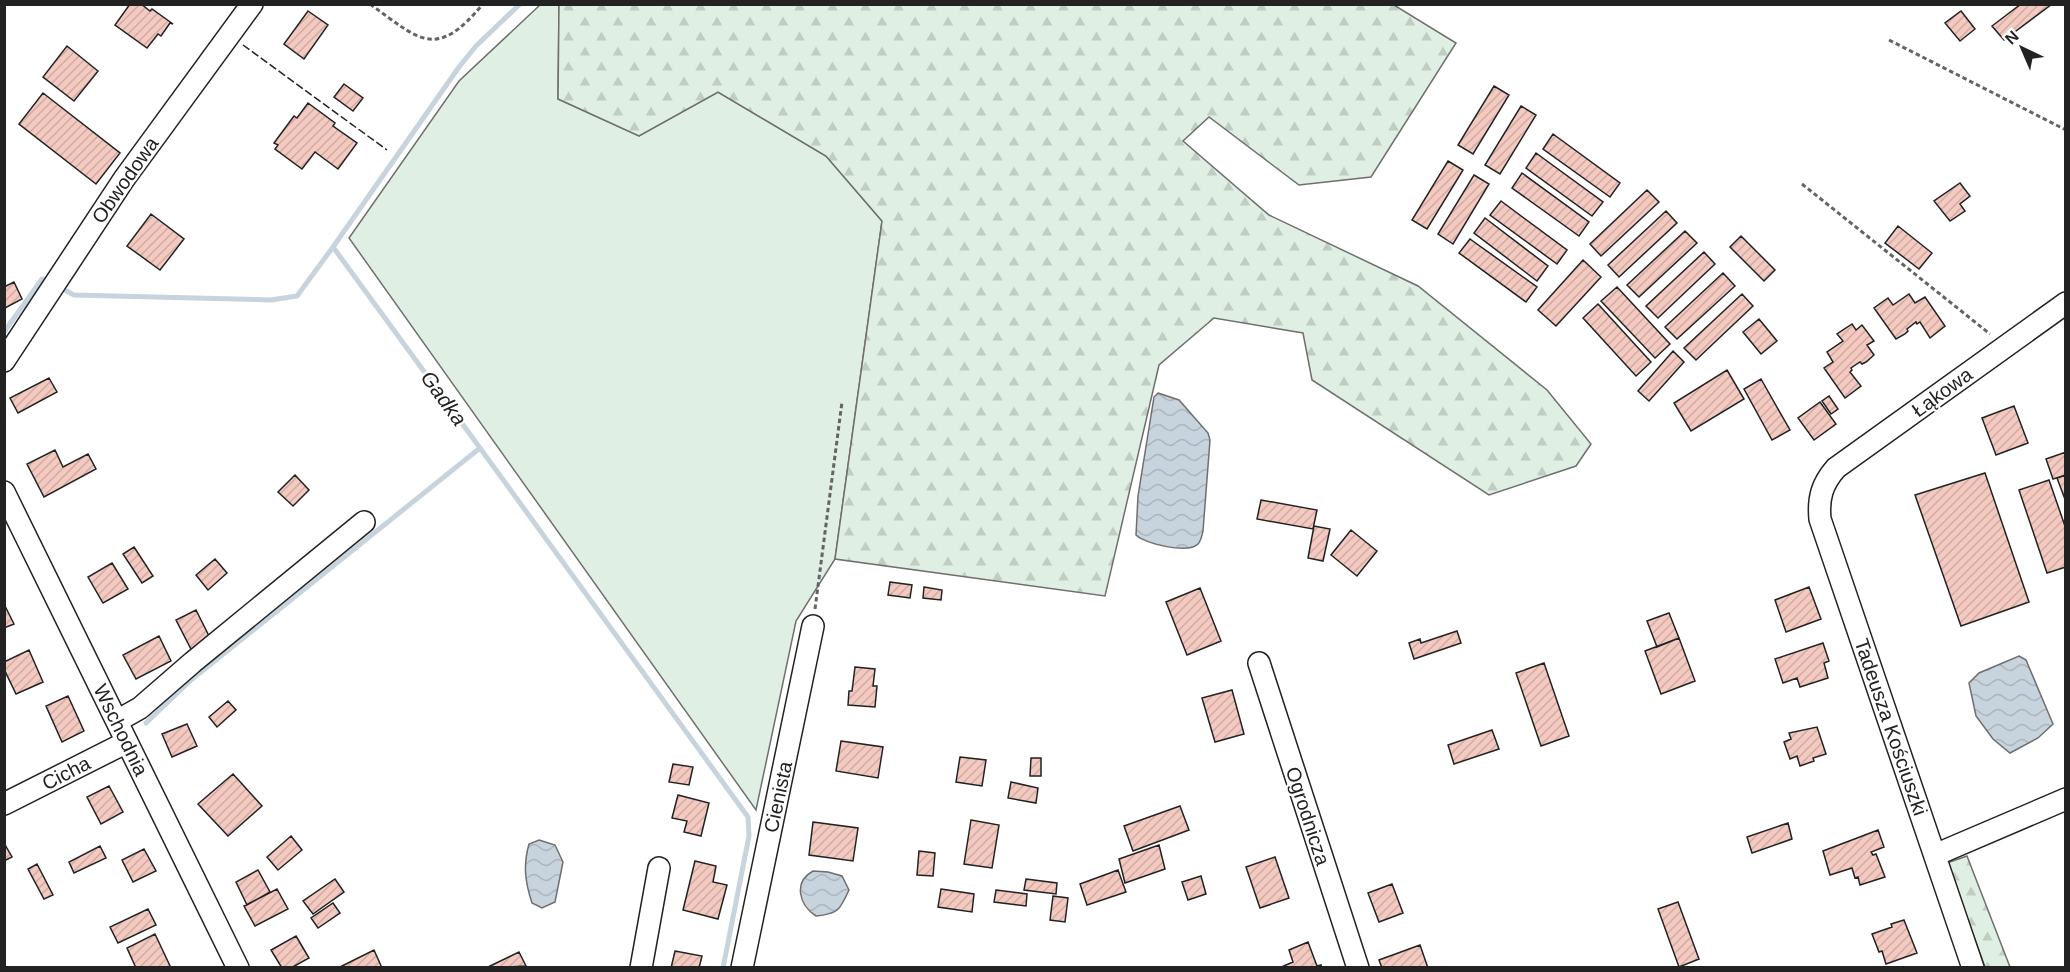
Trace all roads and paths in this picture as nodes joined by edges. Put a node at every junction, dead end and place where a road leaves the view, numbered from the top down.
1 (252, 4) edge
2 (370, 4) edge
3 (483, 4) edge
4 (1889, 39) dead end
5 (2066, 130) edge
6 (1802, 184) dead end
7 (2066, 303) edge
8 (2005, 346) junction
9 (4, 361) edge
10 (842, 402) dead end
11 (1823, 486) joint
12 (4, 492) edge
13 (364, 522) dead end
14 (813, 626) joint
15 (1259, 663) dead end
16 (117, 721) junction
17 (127, 742) junction
18 (2066, 799) edge
19 (4, 804) edge
20 (1935, 855) junction
21 (659, 868) dead end
22 (238, 968) edge
23 (641, 968) edge
24 (742, 968) edge
25 (1358, 968) edge
26 (1973, 968) edge

1 - 9 street, Obwodowa
2 - 3 path
4 - 5 path
6 - 8 path
7 - 8 street, Łąkowa
8 - 11 street, Łąkowa
10 - 14 path
11 - 20 street, Tadeusza Kościuszki
12 - 16 street, Wschodnia
13 - 16 street
14 - 24 street, Cienista
15 - 25 street, Ogrodnicza
16 - 17 street, Wschodnia
17 - 19 street, Cicha
17 - 22 street, Wschodnia
18 - 20 street
20 - 26 street, Tadeusza Kościuszki
21 - 23 street

